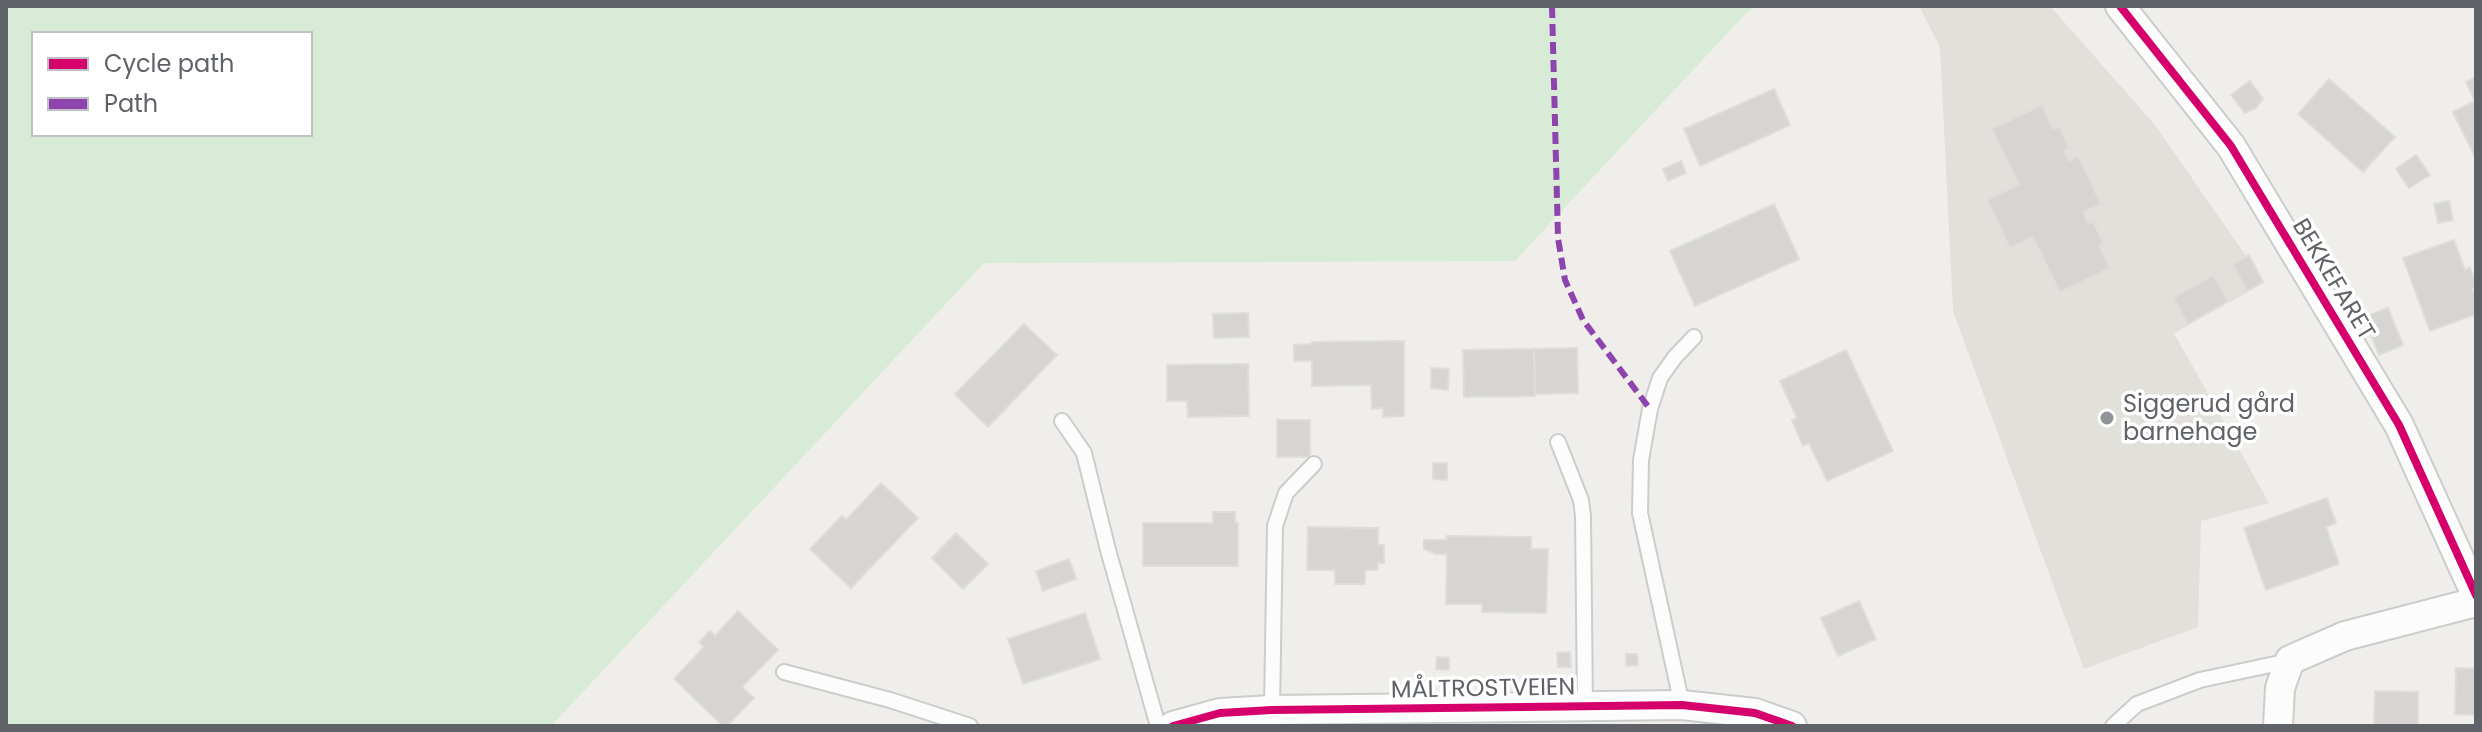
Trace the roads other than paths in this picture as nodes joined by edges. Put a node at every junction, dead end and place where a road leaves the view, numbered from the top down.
1 (2120, 6) edge
2 (1694, 337) dead end
3 (1062, 421) dead end
4 (1558, 442) dead end
5 (1314, 464) dead end
6 (2476, 595) edge
7 (2476, 602) edge
8 (2290, 660) junction
9 (784, 672) dead end
10 (1682, 705) junction
11 (1585, 707) junction
12 (1272, 710) junction
13 (970, 726) edge
14 (1158, 726) edge
15 (1173, 726) edge
16 (1792, 726) edge
17 (2113, 726) edge
18 (2278, 726) edge

1 - 6 street, BEKKEFARET
2 - 10 lane
3 - 14 lane
4 - 11 lane
5 - 12 lane
7 - 8 street
8 - 17 lane
8 - 18 street
9 - 13 lane
10 - 11 street, MÅLTROSTVEIEN
10 - 16 street, MÅLTROSTVEIEN
11 - 12 street, MÅLTROSTVEIEN
12 - 15 street, MÅLTROSTVEIEN

